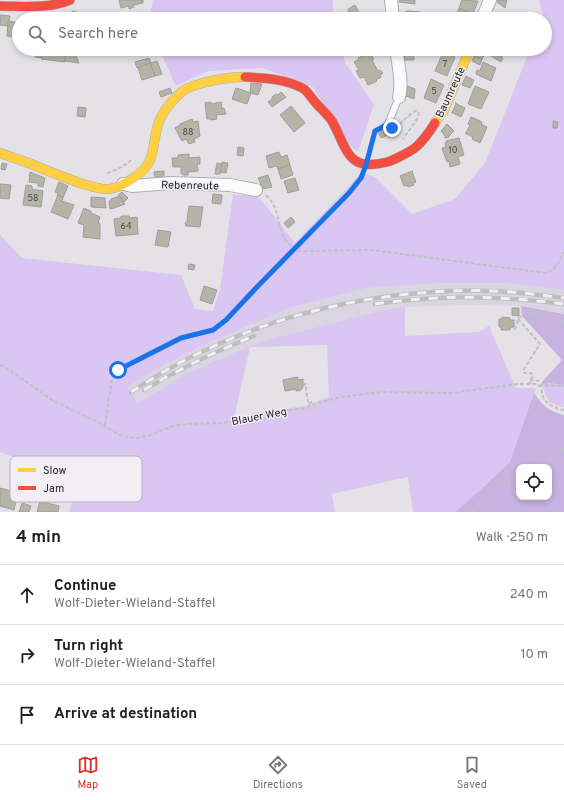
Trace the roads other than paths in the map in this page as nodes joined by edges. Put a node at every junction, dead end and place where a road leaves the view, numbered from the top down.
1 (70, 0) edge
2 (391, 0) edge
3 (490, 0) edge
4 (0, 6) edge
5 (392, 12) edge
6 (485, 12) edge
7 (397, 56) edge
8 (467, 56) edge
9 (399, 97) joint
10 (388, 124) road end
11 (0, 153) edge
12 (366, 165) joint
13 (123, 184) junction
14 (256, 190) road end

1 - 4 street
2 - 5 street
3 - 6 street
7 - 9 street
8 - 12 street, Baumreute
9 - 10 lane
11 - 13 street, Rebenreute
12 - 13 street, Rebenreute
13 - 14 street, Rebenreute

